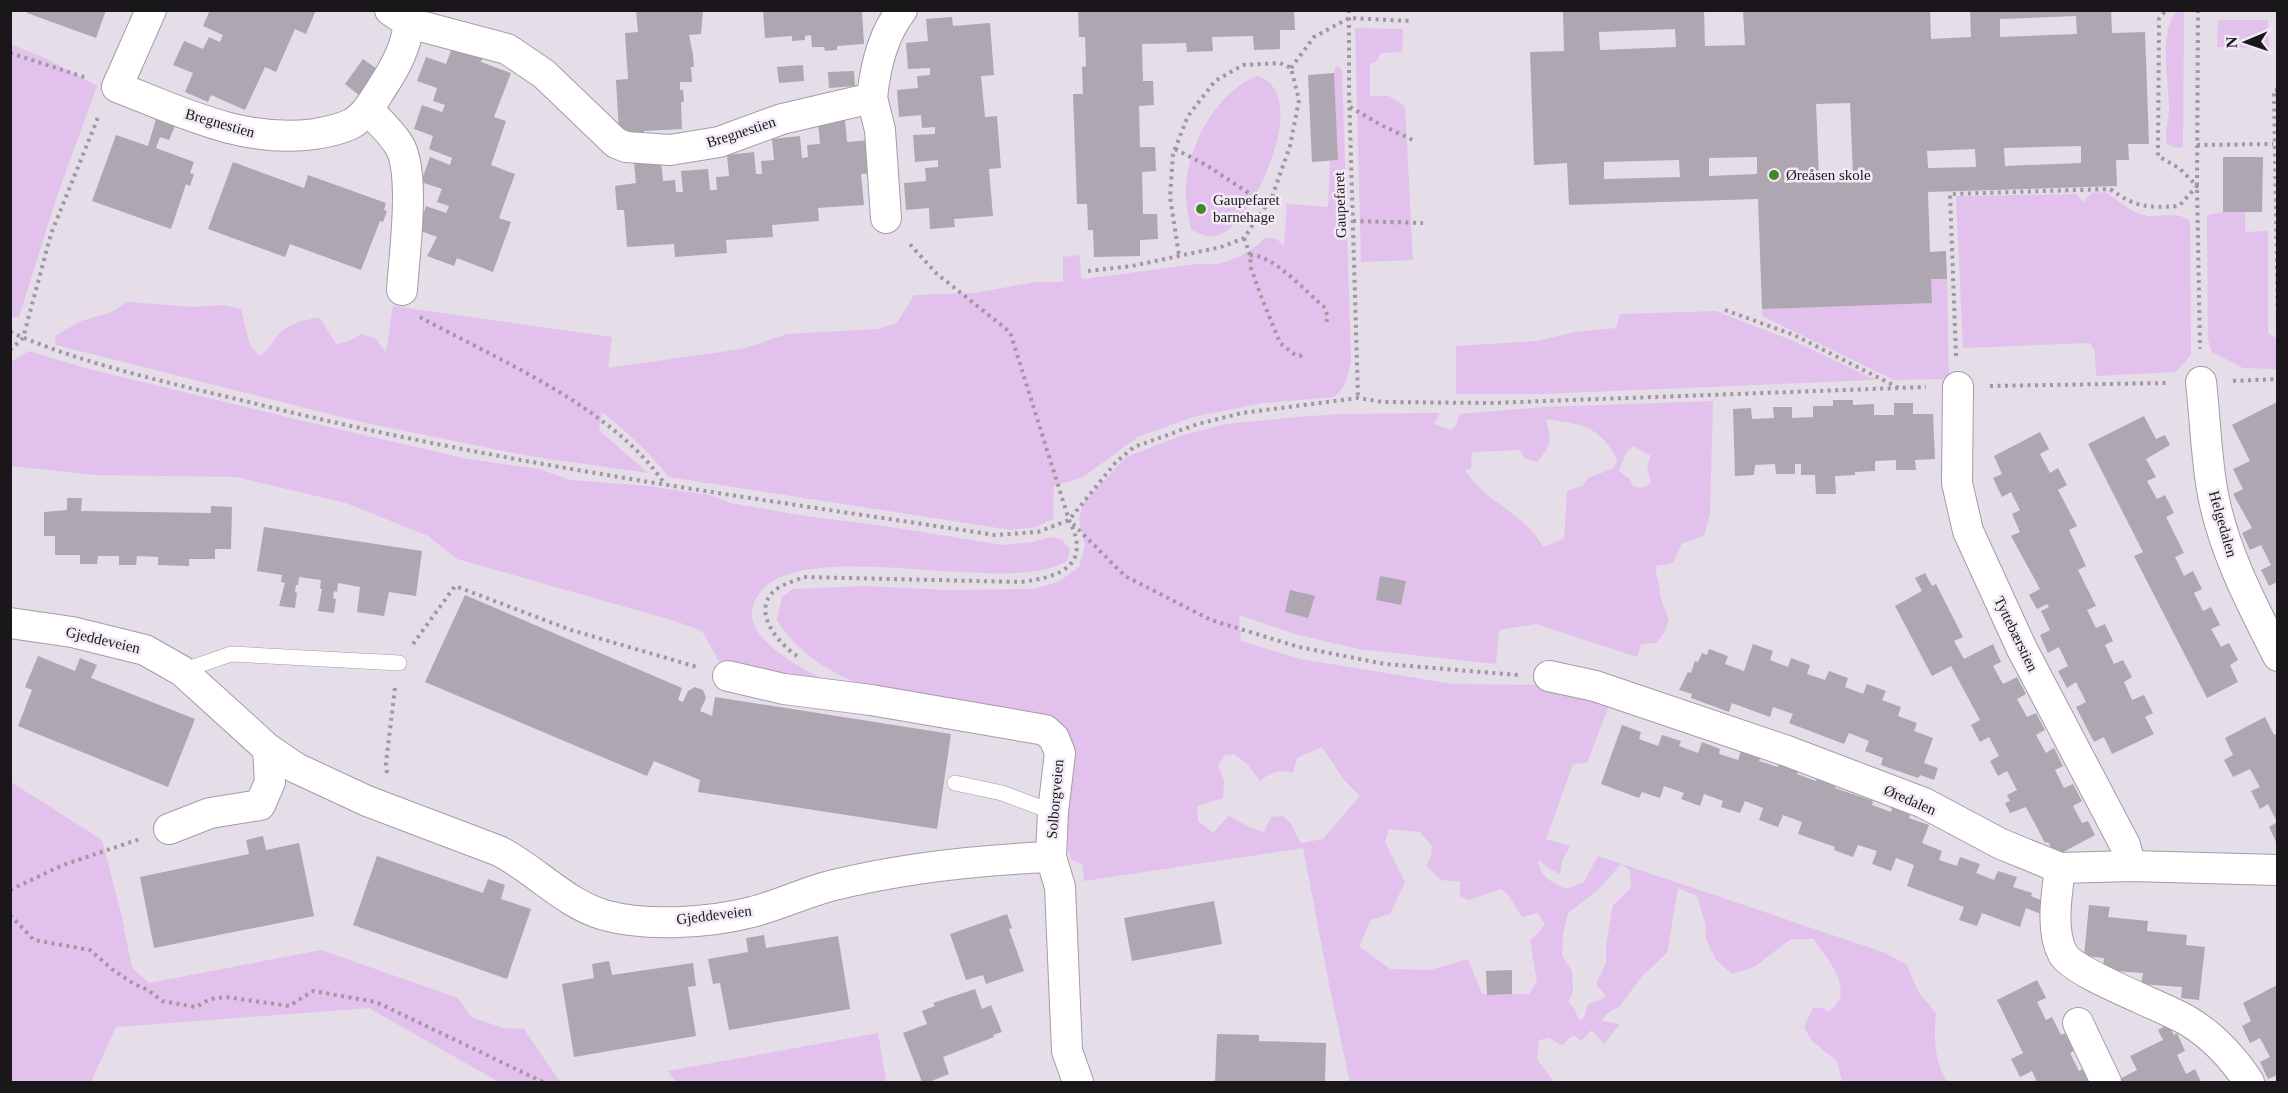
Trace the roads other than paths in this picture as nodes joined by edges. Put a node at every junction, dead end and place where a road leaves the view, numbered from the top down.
1 (151, 10) edge
2 (902, 10) edge
3 (399, 17) edge
4 (872, 98) junction
5 (368, 110) junction
6 (886, 218) road end
7 (402, 290) road end
8 (2202, 382) road end
9 (1958, 387) road end
10 (10, 623) edge
11 (2277, 656) edge
12 (399, 663) road end
13 (182, 671) junction
14 (728, 675) road end
15 (1549, 676) road end
16 (268, 749) junction
17 (955, 783) dead end
18 (1053, 812) junction
19 (169, 829) road end
20 (1051, 857) junction
21 (2131, 866) junction
22 (2060, 868) junction
23 (2277, 870) edge
24 (2078, 1023) dead end
25 (1078, 1083) edge
26 (2106, 1083) edge
27 (2249, 1083) edge

1 - 5 street, Bregnestien
2 - 4 street
3 - 4 street, Bregnestien
3 - 5 street, Bregnestien
4 - 6 street
5 - 7 street
8 - 11 street, Helgedalen
9 - 21 street, Tyttebærstien
10 - 13 street, Gjeddeveien
12 - 13 lane
13 - 16 street, Gjeddeveien
14 - 18 street, Solborgveien
15 - 22 street, Øredalen
16 - 19 street
16 - 20 street, Gjeddeveien
17 - 18 lane
18 - 20 street, Solborgveien
20 - 25 street, Solborgveien
21 - 22 street, Øredalen
21 - 23 street, Øredalen
22 - 27 street
24 - 26 street

